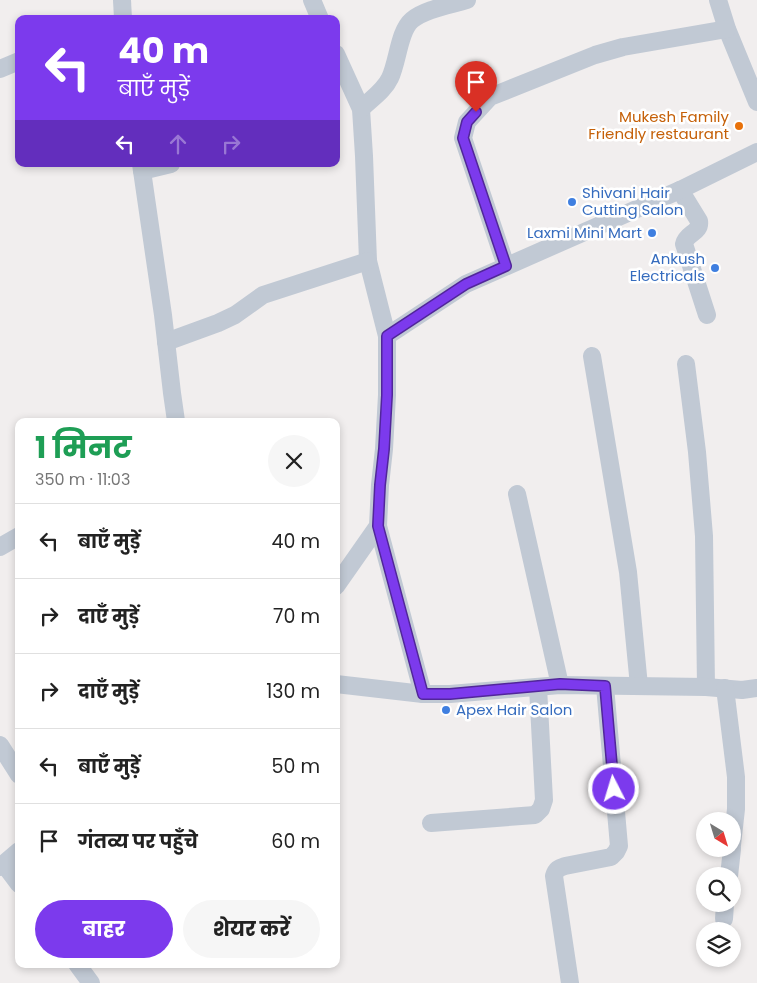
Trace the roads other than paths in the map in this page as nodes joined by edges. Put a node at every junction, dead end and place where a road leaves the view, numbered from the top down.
1 (312, 0) edge
2 (467, 0) edge
3 (718, 0) edge
4 (318, 15) edge
5 (727, 29) junction
6 (15, 62) edge
7 (340, 63) edge
8 (0, 69) edge
9 (757, 102) edge
10 (361, 109) junction
11 (757, 152) edge
12 (142, 167) edge
13 (680, 190) junction
14 (368, 261) junction
15 (506, 266) junction
16 (708, 315) dead end
17 (387, 336) junction
18 (166, 342) junction
19 (592, 356) dead end
20 (686, 364) dead end
21 (176, 418) edge
22 (517, 494) dead end
23 (378, 526) junction
24 (15, 538) edge
25 (0, 546) edge
26 (340, 580) edge
27 (340, 684) edge
28 (560, 684) junction
29 (605, 686) junction
30 (639, 686) junction
31 (538, 687) junction
32 (706, 687) junction
33 (725, 688) junction
34 (757, 688) edge
35 (423, 694) junction
36 (0, 745) edge
37 (15, 769) edge
38 (736, 812) edge
39 (431, 823) dead end
40 (15, 855) edge
41 (2, 866) edge
42 (15, 880) edge
43 (80, 968) edge
44 (91, 983) edge
45 (570, 983) edge

1 - 4 street
2 - 10 street
3 - 5 street
5 - 9 street
5 - 15 street
6 - 8 street
7 - 10 street
10 - 14 street
11 - 13 street
12 - 18 street
13 - 15 street
13 - 16 street
14 - 17 street
14 - 18 street
15 - 17 street
17 - 23 street
18 - 21 street
19 - 30 street
20 - 32 street
22 - 28 street
23 - 26 street
23 - 35 street
24 - 25 street
27 - 35 street
28 - 29 street
28 - 31 street
29 - 30 street
29 - 45 street
30 - 32 street
31 - 35 street
31 - 39 street
32 - 33 street
33 - 34 street
33 - 38 street
36 - 37 street
40 - 41 street
41 - 42 street
43 - 44 street

